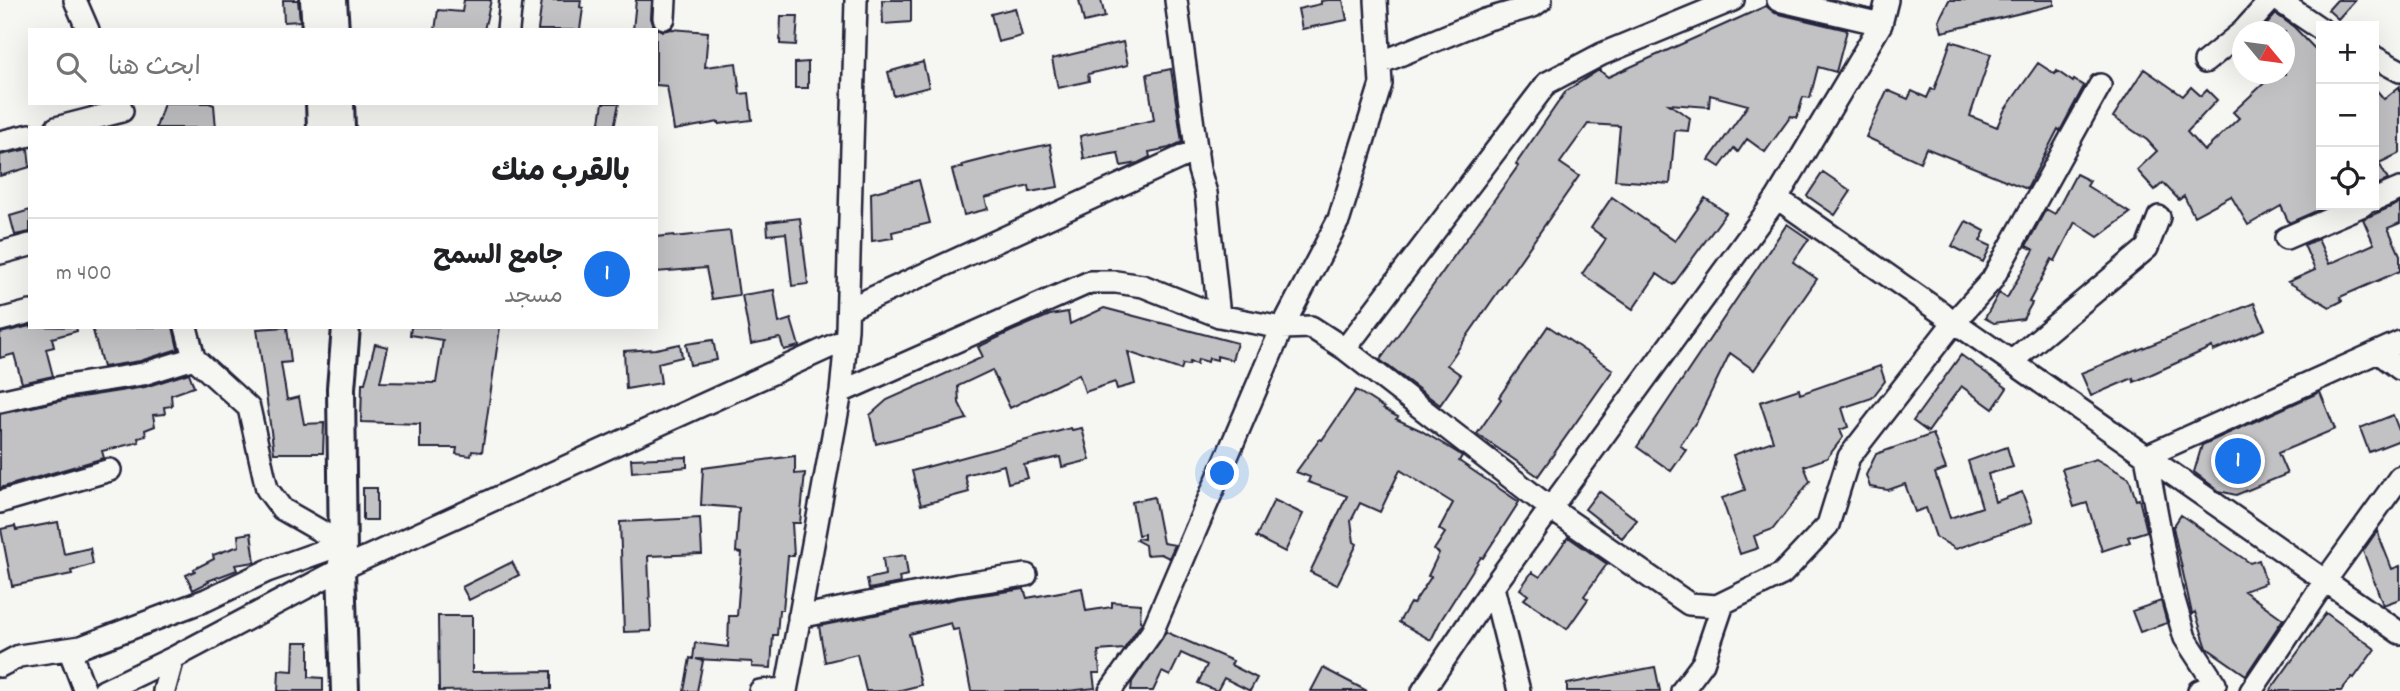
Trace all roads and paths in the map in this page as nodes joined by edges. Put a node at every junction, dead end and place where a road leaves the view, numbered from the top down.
1 (75, 0) edge
2 (314, 0) edge
3 (333, 0) edge
4 (511, 0) edge
5 (856, 0) edge
6 (1176, 0) edge
7 (1376, 0) edge
8 (1541, 0) edge
9 (1733, 0) edge
10 (1778, 0) edge
11 (1887, 0) edge
12 (2271, 0) edge
13 (2278, 0) edge
14 (1881, 24) junction
15 (2316, 26) edge
16 (87, 28) edge
17 (316, 28) edge
18 (335, 28) edge
19 (508, 28) edge
20 (2379, 60) edge
21 (2205, 62) dead end
22 (1380, 63) junction
23 (2400, 71) edge
24 (2100, 85) dead end
25 (120, 105) edge
26 (320, 105) edge
27 (340, 105) edge
28 (64, 126) edge
29 (321, 126) edge
30 (341, 126) edge
31 (28, 135) edge
32 (0, 142) edge
33 (1196, 150) junction
34 (2400, 189) edge
35 (1777, 198) junction
36 (2379, 198) edge
37 (2351, 210) edge
38 (2159, 217) dead end
39 (2286, 238) dead end
40 (28, 245) edge
41 (0, 253) edge
42 (848, 309) junction
43 (28, 313) edge
44 (1219, 316) junction
45 (0, 320) edge
46 (1954, 322) junction
47 (1282, 328) junction
48 (187, 329) edge
49 (333, 329) edge
50 (346, 329) edge
51 (845, 340) junction
52 (2400, 342) edge
53 (1345, 348) junction
54 (2378, 352) junction
55 (194, 358) junction
56 (2011, 362) junction
57 (2400, 369) edge
58 (341, 388) junction
59 (841, 391) junction
60 (0, 401) edge
61 (2146, 456) junction
62 (110, 470) dead end
63 (2400, 478) edge
64 (0, 502) edge
65 (1550, 508) junction
66 (342, 557) junction
67 (1026, 575) dead end
68 (2325, 581) junction
69 (1493, 587) junction
70 (1723, 604) junction
71 (799, 617) junction
72 (2400, 633) edge
73 (69, 649) junction
74 (173, 658) junction
75 (0, 666) edge
76 (786, 690) edge
77 (85, 691) edge
78 (104, 691) edge
79 (163, 691) edge
80 (345, 691) edge
81 (760, 691) edge
82 (1110, 691) edge
83 (1423, 691) edge
84 (1519, 691) edge
85 (1682, 691) edge
86 (2199, 691) edge
87 (2251, 691) edge

1 - 16 street
2 - 17 main road
3 - 18 main road
4 - 19 street
5 - 42 street
6 - 33 street
7 - 22 street
8 - 22 street
9 - 53 street
10 - 14 street
11 - 14 street
12 - 21 street
13 - 15 street
14 - 35 street
20 - 23 street
22 - 47 street
24 - 46 street
25 - 28 street
26 - 29 main road
27 - 30 main road
31 - 32 street
33 - 42 street
33 - 44 street
34 - 36 street
35 - 46 street
35 - 65 street
37 - 39 street
38 - 56 street
40 - 41 street
42 - 51 street
43 - 45 street
44 - 47 street
44 - 59 street
46 - 56 street
46 - 70 street
47 - 53 street
47 - 82 street
48 - 55 street
49 - 58 main road
50 - 58 main road
51 - 59 street
51 - 66 street
52 - 54 street
53 - 65 street
54 - 57 street
54 - 61 street
55 - 60 street
55 - 66 street
56 - 61 street
58 - 66 main road
59 - 71 street
61 - 68 street
61 - 86 street
62 - 64 street
63 - 68 street
65 - 69 street
65 - 70 street
66 - 73 street
66 - 74 street
66 - 80 main road
67 - 71 street
68 - 72 street
68 - 87 street
69 - 83 street
69 - 84 street
70 - 85 street
71 - 76 street
73 - 75 street
73 - 77 street
74 - 78 street
74 - 79 street
76 - 81 street

